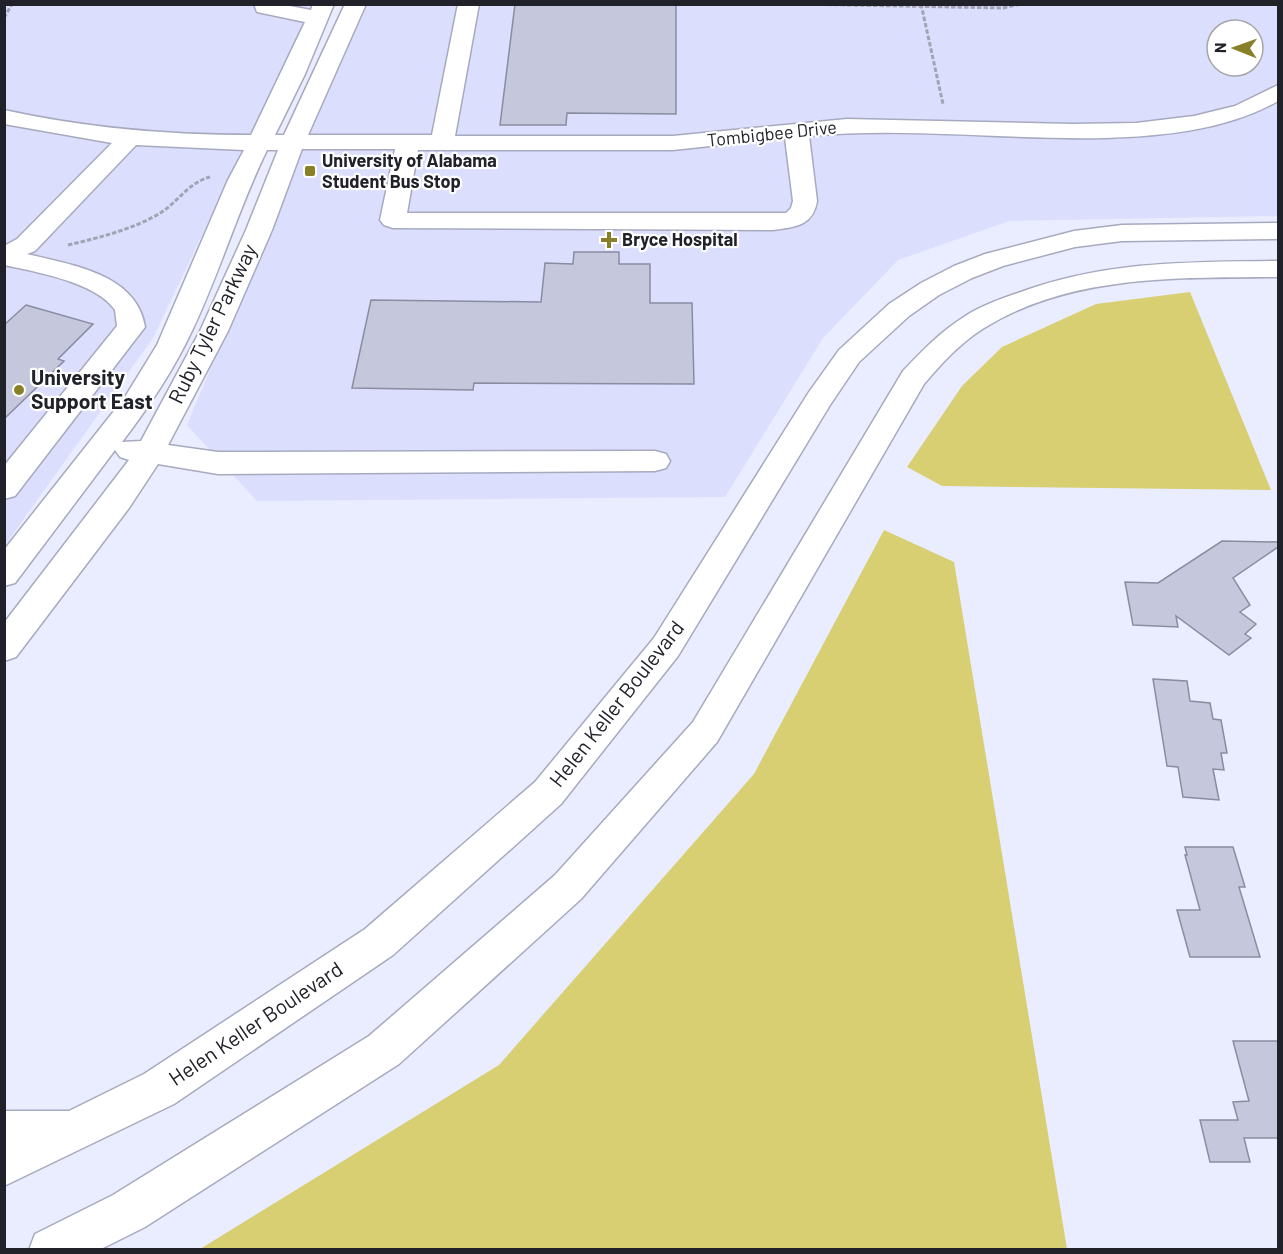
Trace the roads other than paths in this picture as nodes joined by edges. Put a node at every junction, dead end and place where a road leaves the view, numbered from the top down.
1 (265, 4) edge
2 (356, 4) edge
3 (469, 4) edge
4 (320, 11) edge
5 (1278, 92) edge
6 (4, 117) edge
7 (796, 130) junction
8 (128, 140) junction
9 (293, 142) junction
10 (408, 142) junction
11 (442, 142) junction
12 (258, 143) junction
13 (1278, 231) edge
14 (4, 257) edge
15 (1278, 268) edge
16 (102, 446) junction
17 (150, 453) junction
18 (656, 461) dead end
19 (218, 463) junction
20 (4, 488) edge
21 (118, 500) junction
22 (4, 574) edge
23 (4, 648) edge
24 (76, 1131) junction
25 (4, 1132) edge
26 (4, 1165) edge
27 (51, 1250) edge

1 - 4 street
2 - 9 street, Ruby Tyler Parkway
3 - 11 street
4 - 12 street, Ruby Tyler Parkway
5 - 7 street, Tombigbee Drive
6 - 8 street, Tombigbee Drive
7 - 10 street
7 - 11 street, Tombigbee Drive
8 - 12 street, Tombigbee Drive
8 - 14 street
9 - 10 street, Tombigbee Drive
9 - 12 street, Tombigbee Drive
9 - 17 street, Ruby Tyler Parkway
10 - 11 street, Tombigbee Drive
12 - 16 street, Ruby Tyler Parkway
13 - 24 street, Helen Keller Boulevard
14 - 20 street
15 - 27 street
16 - 17 street
16 - 22 street, Ruby Tyler Parkway
17 - 19 street
17 - 21 street, Ruby Tyler Parkway
18 - 19 street
19 - 21 street
21 - 23 street, Ruby Tyler Parkway
24 - 25 street
24 - 26 street, Helen Keller Boulevard

